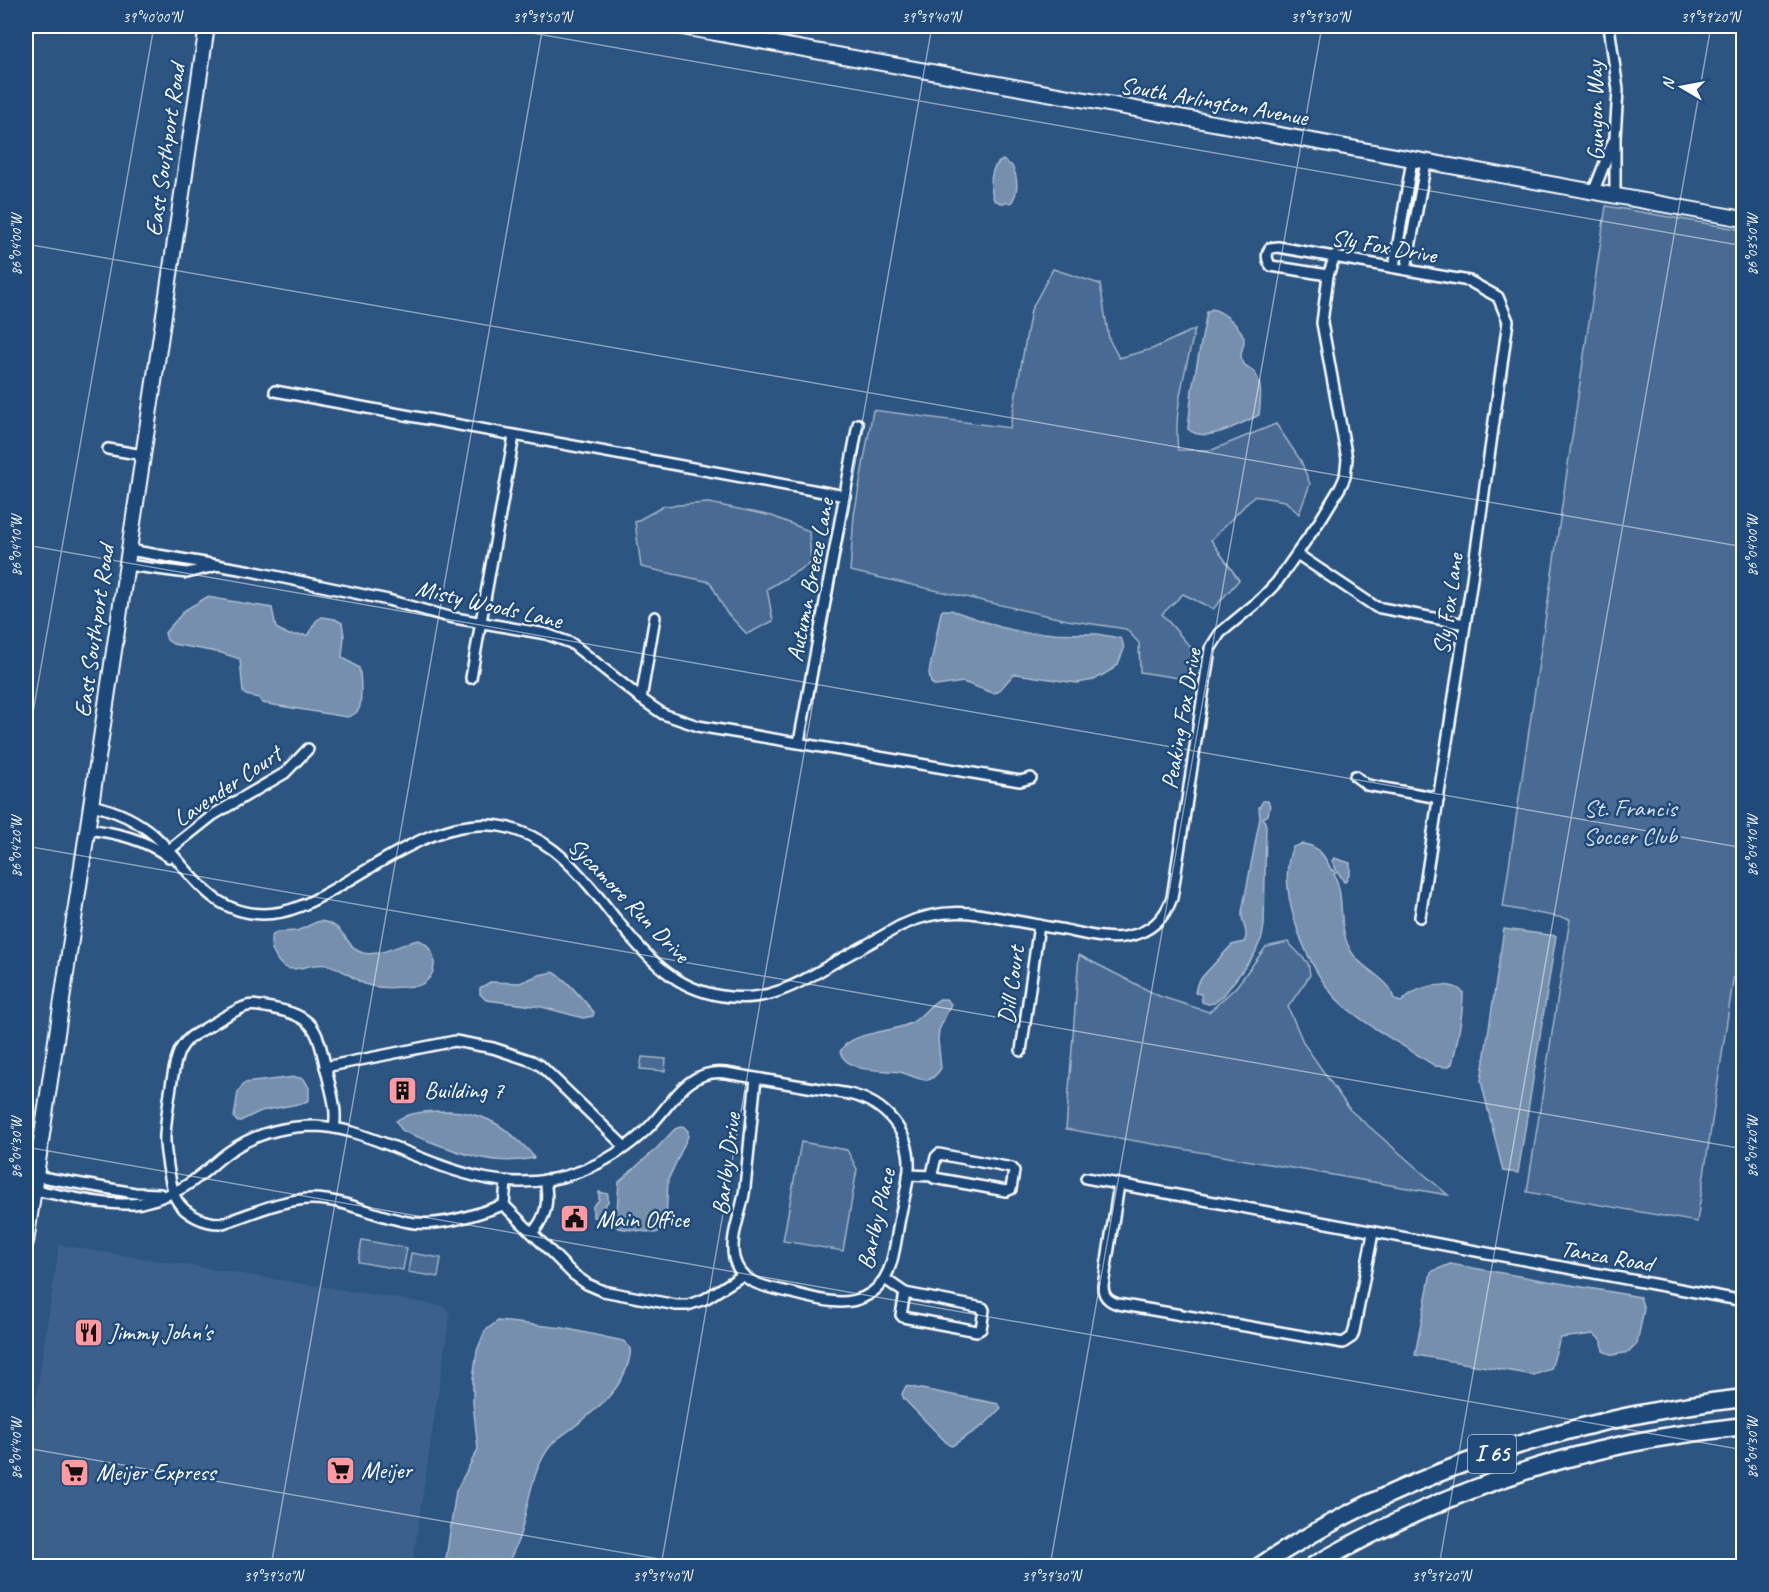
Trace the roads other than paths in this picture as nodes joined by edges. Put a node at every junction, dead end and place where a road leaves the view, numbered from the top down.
1 (207, 26) edge
2 (677, 26) edge
3 (1609, 26) edge
4 (1615, 137) junction
5 (1419, 161) junction
6 (1593, 193) junction
7 (1616, 197) junction
8 (1743, 219) edge
9 (1335, 256) junction
10 (1394, 267) junction
11 (1406, 269) junction
12 (1328, 275) junction
13 (1498, 297) joint
14 (275, 391) dead end
15 (858, 424) dead end
16 (514, 436) junction
17 (108, 449) dead end
18 (143, 455) junction
19 (845, 496) junction
20 (1297, 554) junction
21 (128, 558) junction
22 (218, 565) junction
23 (655, 617) dead end
24 (481, 622) junction
25 (1465, 624) junction
26 (471, 678) dead end
27 (641, 699) junction
28 (799, 742) junction
29 (308, 749) dead end
30 (1355, 776) dead end
31 (1031, 778) dead end
32 (1438, 798) junction
33 (91, 805) junction
34 (87, 829) junction
35 (166, 852) junction
36 (1420, 917) dead end
37 (1039, 925) junction
38 (1100, 936) joint
39 (1021, 1051) dead end
40 (326, 1067) junction
41 (756, 1078) junction
42 (334, 1128) junction
43 (626, 1147) junction
44 (908, 1175) junction
45 (35, 1176) junction
46 (933, 1176) junction
47 (1086, 1178) dead end
48 (545, 1180) junction
49 (506, 1182) junction
50 (1119, 1185) junction
51 (33, 1190) junction
52 (174, 1191) junction
53 (504, 1205) junction
54 (532, 1233) junction
55 (1373, 1233) junction
56 (26, 1242) edge
57 (743, 1275) junction
58 (885, 1279) junction
59 (905, 1293) junction
60 (1743, 1301) edge
61 (1743, 1398) edge
62 (1743, 1426) edge
63 (1260, 1566) edge
64 (1313, 1566) edge

1 - 18 main road, East Southport Road
2 - 5 main road, South Arlington Avenue
3 - 4 street, Gunyon Way
4 - 6 street
4 - 7 street, Gunyon Way
5 - 6 main road, South Arlington Avenue
5 - 10 street
5 - 11 street
6 - 7 main road, South Arlington Avenue
7 - 8 main road, South Arlington Avenue
9 - 10 street, Sly Fox Drive
9 - 12 street, Peaking Fox Drive
9 - 12 street, Sly Fox Drive
10 - 11 street, Sly Fox Drive
11 - 13 street, Sly Fox Drive
12 - 20 street, Peaking Fox Drive
13 - 25 street, Sly Fox Lane
14 - 16 street
15 - 19 street, Autumn Breeze Lane
16 - 19 street
16 - 24 street
17 - 18 street
18 - 21 main road, East Southport Road
19 - 28 street, Autumn Breeze Lane
20 - 25 street
20 - 38 street, Peaking Fox Drive
21 - 22 street, Misty Woods Lane
21 - 22 street
21 - 33 main road, East Southport Road
22 - 24 street, Misty Woods Lane
23 - 27 street
24 - 26 street
24 - 27 street, Misty Woods Lane
25 - 32 street, Sly Fox Lane
27 - 28 street, Misty Woods Lane
28 - 31 street, Misty Woods Lane
29 - 35 street, Lavender Court
30 - 32 street
32 - 36 street, Sly Fox Lane
33 - 34 main road, East Southport Road
33 - 35 street, Sycamore Run Drive
34 - 35 street, Sycamore Run Drive
34 - 45 main road, East Southport Road
35 - 37 street, Sycamore Run Drive
37 - 38 street, Sycamore Run Drive
37 - 39 street, Dill Court
40 - 42 street
40 - 43 street
40 - 52 street
41 - 43 street
41 - 44 street, Barlby Place
41 - 57 street, Barlby Drive
42 - 49 street
42 - 52 street
43 - 48 street
44 - 46 street
44 - 58 street, Barlby Place
45 - 51 main road, East Southport Road
45 - 52 street
46 - 46 street
47 - 50 street, Tanza Road
48 - 49 street
48 - 54 street
49 - 53 street
50 - 55 street, Tanza Road
50 - 55 street
51 - 52 street
51 - 56 main road, East Southport Road
52 - 53 street
53 - 54 street
54 - 57 street
55 - 60 street, Tanza Road
57 - 58 street, Barlby Place
58 - 59 street
59 - 59 street
61 - 63 highway, I 65
62 - 64 highway, I 65

